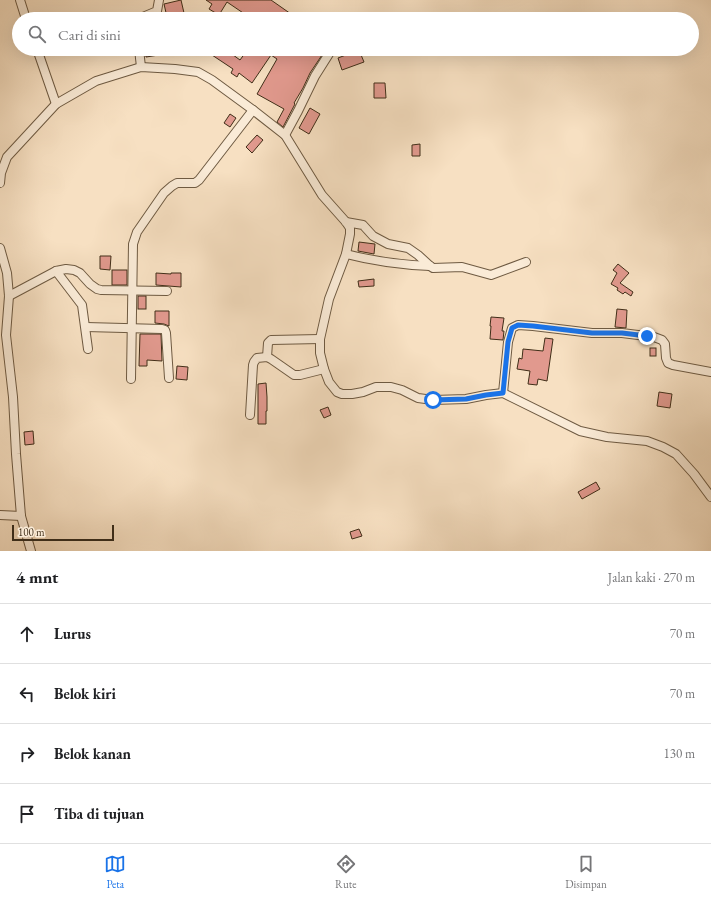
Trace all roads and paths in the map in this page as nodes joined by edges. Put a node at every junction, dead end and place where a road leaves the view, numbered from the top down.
1 (20, 0) edge
2 (159, 0) edge
3 (24, 12) edge
4 (155, 12) edge
5 (39, 56) edge
6 (140, 56) edge
7 (328, 56) edge
8 (142, 67) junction
9 (56, 104) junction
10 (252, 110) junction
11 (284, 135) junction
12 (1, 168) edge
13 (0, 183) edge
14 (346, 222) junction
15 (0, 248) edge
16 (346, 254) junction
17 (526, 262) dead end
18 (430, 266) junction
19 (56, 271) junction
20 (132, 290) junction
21 (168, 290) dead end
22 (9, 296) junction
23 (4, 317) edge
24 (86, 327) junction
25 (132, 328) junction
26 (3, 337) edge
27 (320, 340) junction
28 (88, 349) dead end
29 (267, 357) junction
30 (324, 369) junction
31 (711, 372) edge
32 (169, 378) dead end
33 (131, 379) dead end
34 (503, 393) junction
35 (250, 415) dead end
36 (711, 497) edge
37 (0, 515) edge
38 (21, 516) junction
39 (31, 551) edge

1 - 3 street
2 - 4 street
5 - 9 street
6 - 8 street
7 - 11 street
8 - 9 street
8 - 10 street
9 - 12 street
10 - 11 street
10 - 20 street
11 - 14 street
12 - 13 street
14 - 16 street
14 - 18 street
15 - 22 street
16 - 18 street
16 - 27 street
17 - 18 street
19 - 20 street
19 - 22 street
19 - 24 street
20 - 21 street
20 - 25 street
22 - 23 street
23 - 26 street
24 - 25 street
24 - 28 street
25 - 32 street
25 - 33 street
26 - 38 street
27 - 29 street
27 - 30 street
29 - 30 street
29 - 35 street
30 - 34 street
31 - 34 street
34 - 36 street
37 - 38 street
38 - 39 street

